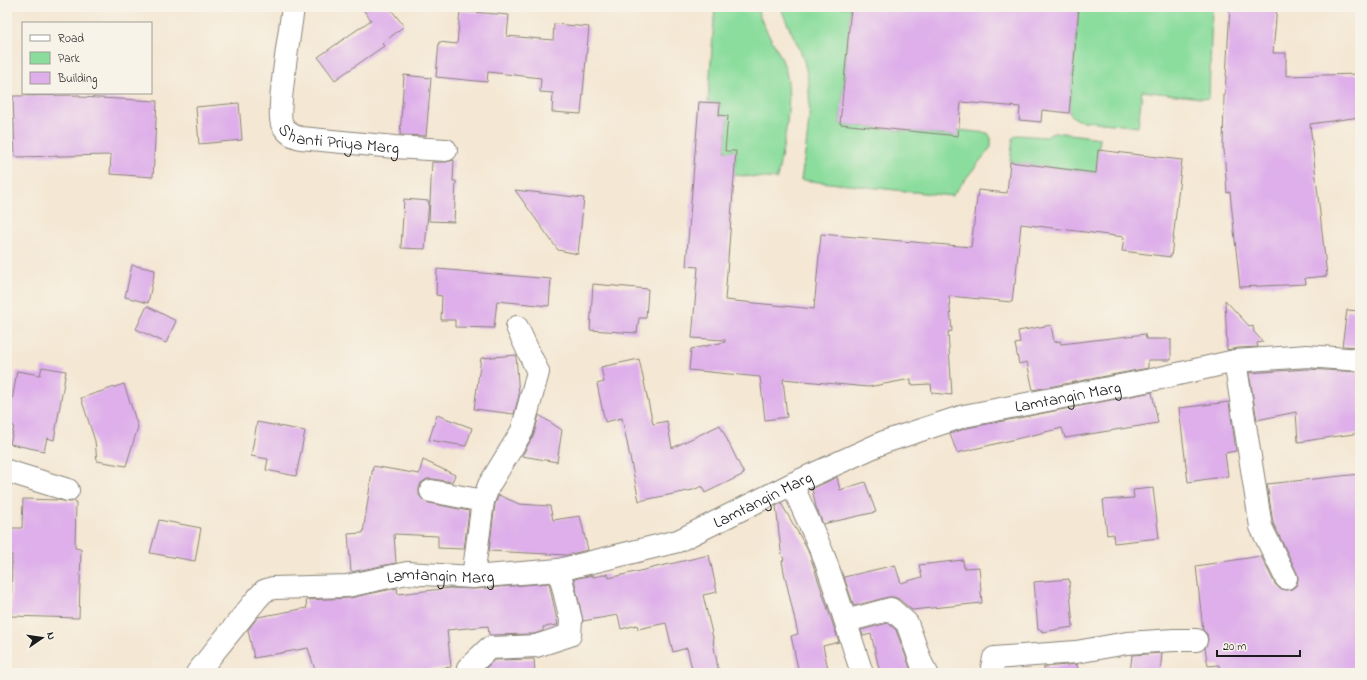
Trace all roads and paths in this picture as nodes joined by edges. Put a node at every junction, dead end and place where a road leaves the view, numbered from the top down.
1 (293, 7) edge
2 (446, 150) dead end
3 (517, 327) dead end
4 (1360, 360) edge
5 (1235, 361) junction
6 (7, 471) edge
7 (792, 484) junction
8 (68, 490) dead end
9 (431, 491) dead end
10 (483, 501) junction
11 (559, 570) junction
12 (473, 577) junction
13 (1286, 578) dead end
14 (846, 621) junction
15 (1196, 640) dead end
16 (197, 673) edge
17 (468, 673) edge
18 (862, 673) edge
19 (927, 673) edge
20 (991, 673) edge

1 - 2 street, Shanti Priya Marg
3 - 10 street
4 - 5 street, Lamtangin Marg
5 - 7 street, Lamtangin Marg
5 - 13 street
6 - 8 street
7 - 11 street, Lamtangin Marg
7 - 14 street
9 - 10 street
10 - 12 street
11 - 12 street, Lamtangin Marg
11 - 17 street
12 - 16 street, Lamtangin Marg
14 - 18 street
14 - 19 street
15 - 20 street

